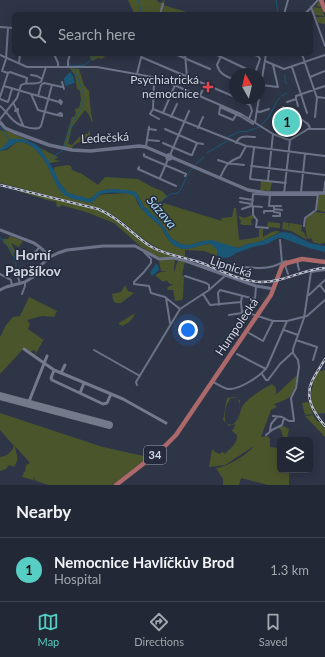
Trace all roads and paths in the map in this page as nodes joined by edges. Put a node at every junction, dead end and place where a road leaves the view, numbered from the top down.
1 (288, 0) edge
2 (318, 0) edge
3 (322, 0) edge
4 (163, 4) dead end
5 (311, 7) junction
6 (325, 10) edge
7 (161, 12) edge
8 (285, 12) edge
9 (307, 12) edge
10 (313, 12) edge
11 (313, 13) edge
12 (0, 27) edge
13 (8, 28) junction
14 (12, 28) edge
15 (325, 46) edge
16 (0, 55) edge
17 (20, 56) edge
18 (55, 56) edge
19 (69, 56) edge
20 (141, 56) edge
21 (143, 56) edge
22 (180, 56) edge
23 (221, 56) edge
24 (223, 56) edge
25 (258, 56) edge
26 (266, 56) edge
27 (303, 56) edge
28 (325, 56) edge
29 (6, 58) junction
30 (185, 58) junction
31 (265, 61) junction
32 (305, 62) junction
33 (19, 63) junction
34 (273, 65) junction
35 (46, 67) junction
36 (58, 67) junction
37 (68, 67) junction
38 (292, 67) junction
39 (244, 68) edge
40 (257, 68) edge
41 (264, 68) edge
42 (210, 69) dead end
43 (325, 72) edge
44 (8, 73) junction
45 (137, 74) junction
46 (31, 75) dead end
47 (187, 77) junction
48 (229, 77) edge
49 (310, 77) junction
50 (42, 79) junction
51 (62, 82) dead end
52 (154, 82) dead end
53 (26, 83) junction
54 (205, 84) junction
55 (52, 85) junction
56 (175, 85) junction
57 (4, 86) junction
58 (265, 86) edge
59 (325, 86) edge
60 (1, 89) edge
61 (12, 89) junction
62 (315, 90) junction
63 (19, 91) junction
64 (31, 94) junction
65 (229, 94) edge
66 (302, 94) junction
67 (38, 96) junction
68 (200, 96) junction
69 (317, 97) junction
70 (0, 98) edge
71 (325, 98) edge
72 (48, 99) junction
73 (296, 99) junction
74 (59, 102) dead end
75 (287, 102) dead end
76 (14, 104) dead end
77 (177, 104) dead end
78 (248, 104) edge
79 (258, 104) edge
80 (0, 106) edge
81 (220, 106) junction
82 (298, 106) dead end
83 (283, 107) dead end
84 (154, 109) junction
85 (269, 109) dead end
86 (6, 111) junction
87 (189, 111) dead end
88 (257, 111) junction
89 (44, 112) junction
90 (163, 113) junction
91 (307, 113) dead end
92 (57, 115) dead end
93 (236, 115) junction
94 (241, 115) junction
95 (171, 117) junction
96 (202, 117) dead end
97 (315, 117) dead end
98 (0, 118) edge
99 (159, 119) dead end
100 (249, 119) junction
101 (21, 120) junction
102 (0, 122) edge
103 (184, 122) junction
104 (18, 123) junction
105 (254, 123) junction
106 (23, 126) junction
107 (198, 128) junction
108 (310, 128) junction
109 (165, 129) dead end
110 (325, 129) edge
111 (156, 130) dead end
112 (273, 134) junction
113 (179, 135) junction
114 (255, 137) dead end
115 (148, 140) junction
116 (290, 140) junction
117 (159, 141) dead end
118 (197, 143) junction
119 (236, 143) junction
120 (163, 144) dead end
121 (203, 144) dead end
122 (246, 146) junction
123 (146, 147) junction
124 (173, 148) junction
125 (254, 148) junction
126 (271, 150) junction
127 (289, 152) junction
128 (305, 154) junction
129 (144, 156) dead end
130 (169, 156) junction
131 (325, 156) edge
132 (218, 160) dead end
133 (227, 163) junction
134 (244, 165) dead end
135 (165, 166) junction
136 (251, 166) junction
137 (270, 168) junction
138 (138, 169) dead end
139 (287, 170) junction
140 (303, 172) junction
141 (186, 174) dead end
142 (325, 175) edge
143 (160, 178) junction
144 (220, 178) junction
145 (268, 180) junction
146 (325, 182) edge
147 (286, 183) junction
148 (176, 186) dead end
149 (254, 192) junction
150 (301, 193) junction
151 (325, 193) edge
152 (270, 194) junction
153 (284, 194) junction
154 (318, 194) junction
155 (240, 198) dead end
156 (253, 200) junction
157 (240, 202) dead end
158 (252, 206) junction
159 (262, 206) dead end
160 (266, 206) dead end
161 (269, 206) junction
162 (274, 206) junction
163 (281, 206) dead end
164 (242, 209) dead end
165 (274, 210) junction
166 (282, 210) dead end
167 (264, 213) dead end
168 (273, 216) dead end
169 (304, 226) dead end
170 (268, 228) dead end
171 (0, 230) edge
172 (280, 240) dead end
173 (40, 247) junction
174 (143, 250) junction
175 (50, 257) junction
176 (28, 259) dead end
177 (297, 260) junction
178 (325, 262) edge
179 (285, 263) junction
180 (236, 268) dead end
181 (19, 269) dead end
182 (299, 270) dead end
183 (325, 270) edge
184 (0, 274) edge
185 (288, 274) dead end
186 (226, 275) junction
187 (185, 276) dead end
188 (325, 280) edge
189 (25, 282) junction
190 (20, 284) junction
191 (320, 285) junction
192 (12, 286) junction
193 (256, 286) junction
194 (274, 289) junction
195 (0, 290) edge
196 (209, 290) junction
197 (325, 292) edge
198 (22, 294) dead end
199 (203, 294) junction
200 (308, 295) junction
201 (242, 296) junction
202 (166, 298) junction
203 (241, 302) junction
204 (324, 302) edge
205 (219, 305) junction
206 (180, 309) junction
207 (242, 311) junction
208 (229, 315) dead end
209 (256, 317) junction
210 (304, 318) junction
211 (273, 321) junction
212 (287, 321) junction
213 (170, 323) junction
214 (284, 330) junction
215 (249, 333) dead end
216 (298, 335) junction
217 (296, 340) junction
218 (94, 350) dead end
219 (293, 350) junction
220 (237, 354) dead end
221 (313, 360) dead end
222 (266, 369) junction
223 (262, 374) junction
224 (140, 376) junction
225 (212, 381) junction
226 (137, 385) dead end
227 (273, 416) dead end
228 (277, 417) junction
229 (284, 418) junction
230 (270, 432) junction
231 (266, 435) dead end
232 (116, 485) edge

1 - 8 street
2 - 5 street
3 - 6 main road
4 - 7 street
5 - 9 street
5 - 10 street
11 - 15 street
12 - 13 street
13 - 14 street
13 - 29 street
16 - 29 street
17 - 33 street
18 - 36 street
19 - 37 street
20 - 45 street
21 - 47 street
22 - 30 street
23 - 48 street
24 - 39 street
25 - 40 street
26 - 31 street
27 - 32 street
28 - 32 street
29 - 33 street
29 - 44 street
30 - 42 street
30 - 47 street
31 - 34 street
31 - 41 street
32 - 38 street
32 - 49 street
33 - 35 street
34 - 38 street
34 - 58 street
35 - 36 street
35 - 50 street
36 - 37 street
37 - 45 street
38 - 66 street
43 - 49 street
44 - 53 street
44 - 57 street
45 - 56 street
46 - 50 street
47 - 54 street
49 - 62 street
50 - 53 street
51 - 55 street
52 - 84 street
53 - 63 street
54 - 65 street
54 - 68 street
55 - 67 street
55 - 72 street
56 - 68 street
56 - 90 street
57 - 60 street
57 - 61 street
59 - 62 street
60 - 70 street
61 - 63 street
61 - 70 street
62 - 66 street
62 - 69 street
63 - 64 street
63 - 86 street
64 - 67 street
64 - 89 street
66 - 73 street
66 - 91 street
67 - 72 street
68 - 81 street
69 - 71 street
69 - 97 street
72 - 74 street
72 - 89 street
73 - 75 street
73 - 82 street
76 - 101 street
77 - 95 street
78 - 100 street
79 - 88 street
80 - 86 street
81 - 93 street
81 - 93 street
81 - 94 street
83 - 108 street
84 - 90 street
84 - 99 street
85 - 88 street
86 - 98 street
86 - 104 street
87 - 103 street
88 - 105 street
89 - 92 street
89 - 106 street
90 - 95 street
93 - 94 street
94 - 100 street
94 - 105 street
95 - 103 street
96 - 107 street
100 - 105 street
101 - 104 street
101 - 106 street
102 - 123 main road, Ledečská
103 - 107 street
103 - 113 street
104 - 106 street
105 - 112 street
107 - 119 street
108 - 110 street
108 - 116 street
109 - 113 street
111 - 115 street
112 - 116 street
112 - 126 street
113 - 118 street
113 - 124 street
114 - 119 street
115 - 117 street
115 - 123 street
116 - 127 street
118 - 121 street
118 - 124 street
119 - 122 street
120 - 124 street
122 - 125 street
122 - 133 street
123 - 130 main road, Ledečská
124 - 130 street
125 - 126 street
125 - 136 street
126 - 127 street
126 - 137 street
127 - 128 street
127 - 139 street
128 - 131 street
128 - 140 street
129 - 135 street
130 - 135 street
130 - 144 main road, Ledečská
132 - 133 street
133 - 134 street
133 - 144 street
135 - 141 street
135 - 143 street
136 - 137 street
136 - 145 street
137 - 139 street
137 - 145 street
138 - 143 street
139 - 140 street
139 - 147 street
140 - 142 street
140 - 150 street
143 - 148 street
144 - 149 main road, Ledečská
145 - 147 street
146 - 151 street
147 - 153 street
149 - 152 main road, Ledečská
149 - 156 street
150 - 153 main road, Ledečská
150 - 154 main road, Ledečská
151 - 154 main road, Ledečská
152 - 153 main road, Ledečská
152 - 161 street
153 - 154 street, Ledečská
154 - 169 street
155 - 156 street
156 - 158 street
157 - 158 street
158 - 159 street
158 - 164 street
158 - 170 street
160 - 161 street
161 - 162 street
162 - 163 street
162 - 165 street
165 - 166 street
165 - 167 street
165 - 168 street
171 - 173 street
172 - 179 street
173 - 175 street
173 - 176 street
174 - 175 street, Lipnická
174 - 186 street, Lipnická
174 - 202 street
175 - 189 street
177 - 178 main road
177 - 179 main road
177 - 182 street
179 - 180 street
179 - 185 street
179 - 194 main road, Humpolecká / 34
181 - 190 street
183 - 200 street
184 - 192 street
186 - 193 street, Lipnická
186 - 196 street
187 - 196 street
188 - 191 street
189 - 190 street
189 - 198 street
190 - 192 street
191 - 197 street
191 - 200 street
192 - 195 street
193 - 194 street, Lipnická
193 - 201 street
194 - 209 main road, Humpolecká / 34
196 - 199 street
199 - 205 street
199 - 206 street
200 - 210 street
201 - 203 street
201 - 205 street
202 - 206 street
202 - 213 street
203 - 205 street
203 - 207 street
204 - 210 street
206 - 213 street
207 - 208 street
207 - 209 street
209 - 211 street
209 - 225 main road, Humpolecká / 34
210 - 212 street
210 - 216 street
211 - 212 street
211 - 215 street
212 - 214 street
213 - 224 street
214 - 216 street
214 - 222 street
216 - 217 street
217 - 219 street
217 - 221 street
218 - 224 street
219 - 223 street
219 - 229 street
220 - 222 street
222 - 223 street
223 - 225 street
224 - 226 street
225 - 232 main road, 34
227 - 228 street
228 - 229 street
228 - 230 street
229 - 230 street
230 - 231 street

